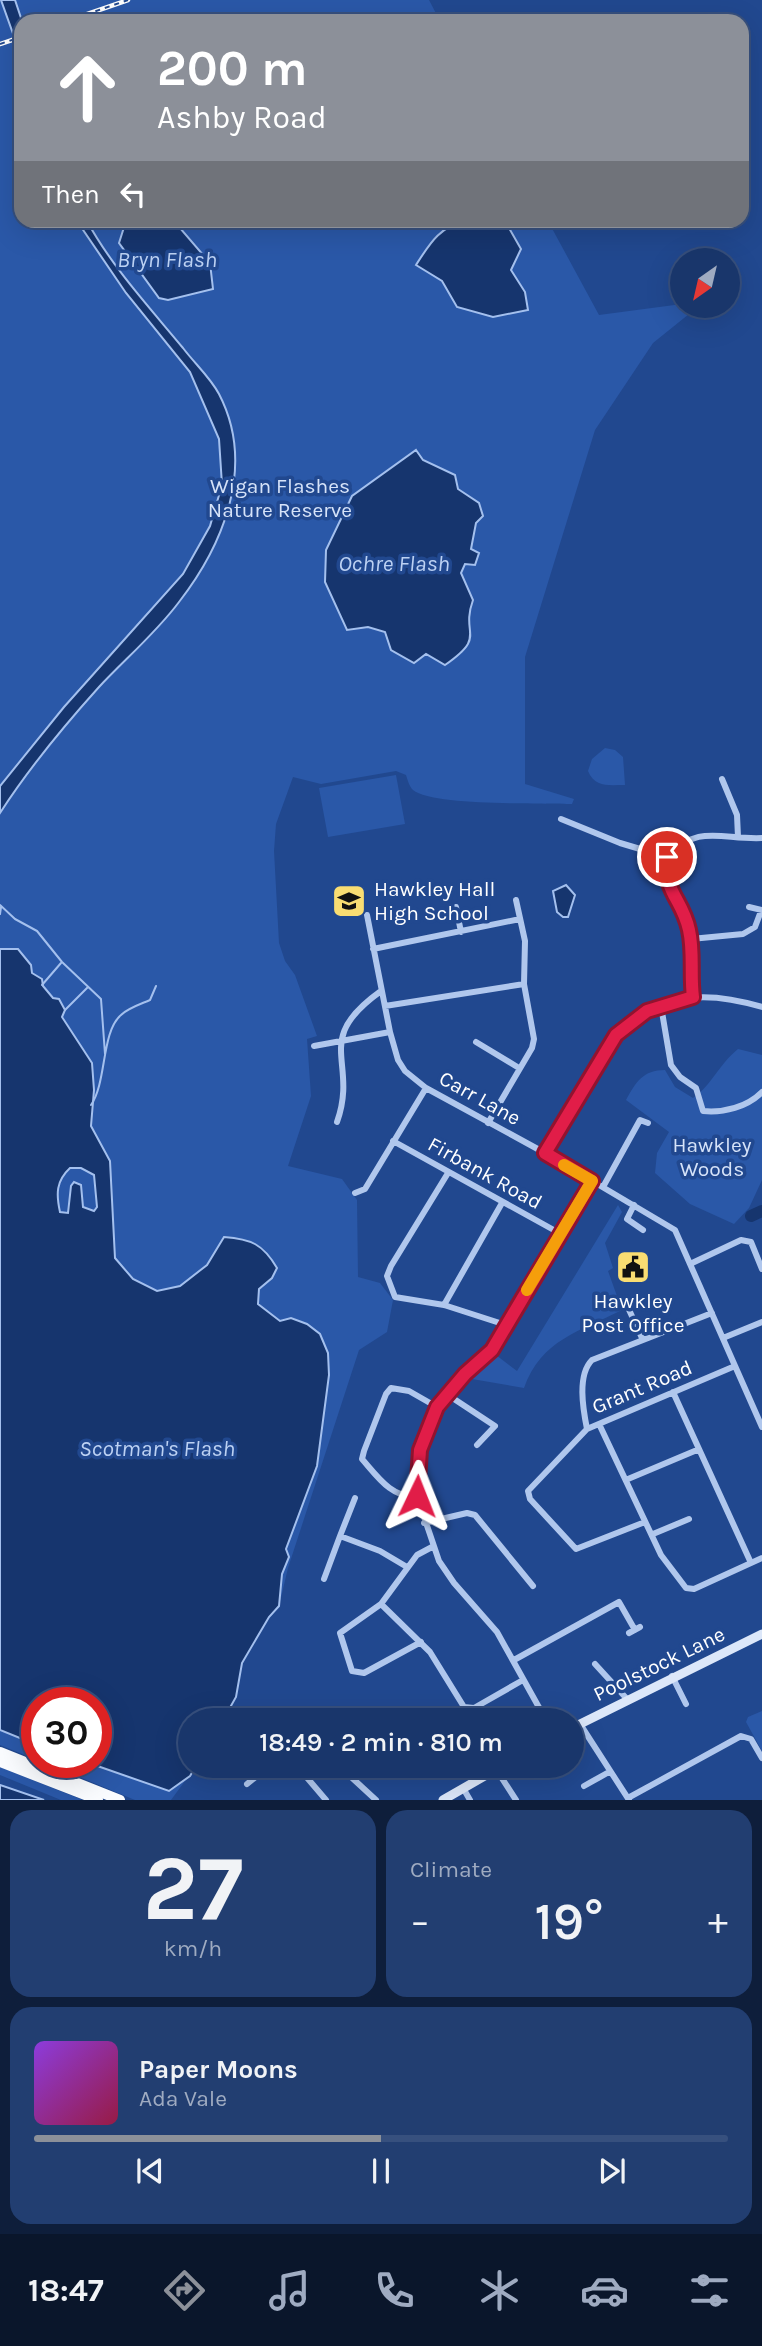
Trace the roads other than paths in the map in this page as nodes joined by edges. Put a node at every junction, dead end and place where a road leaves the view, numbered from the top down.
1 (722, 779) dead end
2 (735, 785) dead end
3 (726, 788) junction
4 (561, 819) dead end
5 (738, 837) junction
6 (762, 838) edge
7 (667, 857) junction
8 (516, 900) dead end
9 (456, 907) dead end
10 (749, 907) dead end
11 (762, 910) edge
12 (367, 915) dead end
13 (520, 919) junction
14 (461, 933) junction
15 (691, 939) junction
16 (373, 949) junction
17 (524, 984) junction
18 (381, 991) junction
19 (693, 997) junction
20 (384, 1006) junction
21 (661, 1006) junction
22 (762, 1007) edge
23 (390, 1032) junction
24 (339, 1042) junction
25 (314, 1046) dead end
26 (476, 1052) dead end
27 (519, 1068) junction
28 (426, 1088) junction
29 (762, 1092) edge
30 (337, 1122) dead end
31 (488, 1123) junction
32 (648, 1123) dead end
33 (393, 1142) junction
34 (545, 1153) junction
35 (448, 1172) junction
36 (592, 1181) junction
37 (603, 1186) junction
38 (355, 1193) dead end
39 (502, 1203) junction
40 (634, 1205) junction
41 (643, 1230) dead end
42 (561, 1234) junction
43 (690, 1264) junction
44 (762, 1269) edge
45 (625, 1301) dead end
46 (444, 1305) junction
47 (712, 1313) junction
48 (762, 1322) edge
49 (506, 1325) junction
50 (642, 1338) junction
51 (723, 1338) junction
52 (735, 1366) junction
53 (673, 1392) junction
54 (448, 1395) junction
55 (437, 1407) junction
56 (502, 1421) dead end
57 (495, 1426) junction
58 (600, 1426) junction
59 (762, 1427) edge
60 (587, 1429) junction
61 (477, 1445) dead end
62 (697, 1450) junction
63 (628, 1479) junction
64 (417, 1496) junction
65 (355, 1498) dead end
66 (689, 1519) dead end
67 (645, 1522) junction
68 (424, 1523) junction
69 (653, 1534) junction
70 (340, 1535) junction
71 (432, 1547) junction
72 (762, 1558) edge
73 (751, 1563) junction
74 (407, 1567) junction
75 (324, 1579) dead end
76 (533, 1586) dead end
77 (381, 1604) junction
78 (634, 1630) dead end
79 (762, 1634) edge
80 (421, 1642) junction
81 (514, 1660) junction
82 (595, 1664) dead end
83 (672, 1676) junction
84 (523, 1680) junction
85 (627, 1699) junction
86 (686, 1704) dead end
87 (539, 1708) edge
88 (584, 1722) edge
89 (584, 1737) edge
90 (0, 1752) edge
91 (762, 1758) edge
92 (0, 1762) edge
93 (609, 1772) junction
94 (307, 1778) edge
95 (352, 1778) edge
96 (505, 1778) edge
97 (477, 1779) edge
98 (584, 1786) dead end
99 (463, 1788) junction
100 (628, 1799) edge
101 (97, 1800) edge
102 (120, 1800) edge
103 (326, 1800) edge
104 (376, 1800) edge
105 (443, 1800) edge
106 (470, 1800) edge
107 (516, 1800) edge

1 - 3 street
2 - 3 street
3 - 5 street
4 - 7 street
5 - 6 street
5 - 7 street
7 - 15 street
8 - 13 street
9 - 14 street
10 - 11 street
11 - 15 street
12 - 16 street, Carr Lane
13 - 14 street
13 - 17 street
14 - 16 street
15 - 19 street
16 - 18 street, Carr Lane
17 - 20 street
17 - 27 street
18 - 20 street, Carr Lane
18 - 24 street
19 - 21 street
19 - 22 street
20 - 23 street, Carr Lane
21 - 29 street
21 - 34 street
23 - 24 street
23 - 28 street, Carr Lane
24 - 25 street
24 - 30 street
26 - 27 street
27 - 31 street
28 - 31 street, Carr Lane
28 - 33 street
31 - 34 street, Carr Lane
32 - 37 street
33 - 35 street, Firbank Road
33 - 38 street
34 - 36 street, Carr Lane
35 - 39 street, Firbank Road
35 - 46 street
36 - 37 street, Carr Lane
36 - 42 street
37 - 40 street, Carr Lane
39 - 42 street, Firbank Road
39 - 46 street
40 - 41 street
40 - 43 street, Carr Lane
42 - 49 street
43 - 44 street
43 - 47 street, Carr Lane
45 - 50 street
46 - 49 street
47 - 50 street
47 - 51 street, Carr Lane
48 - 51 street
49 - 54 street
50 - 60 street
51 - 52 street, Carr Lane
52 - 53 street, Grant Road
52 - 59 street, Carr Lane
53 - 58 street, Grant Road
53 - 62 street
54 - 55 street
54 - 57 street
55 - 64 street
55 - 64 street
56 - 57 street
57 - 61 street
58 - 60 street, Grant Road
58 - 63 street
60 - 67 street, Grant Road
62 - 63 street
62 - 73 street
63 - 67 street
64 - 68 street
65 - 70 street
66 - 69 street
67 - 69 street
68 - 71 street
68 - 76 street
69 - 73 street
70 - 74 street
70 - 75 street
71 - 74 street
71 - 81 street
72 - 73 street
74 - 77 street
77 - 80 street
77 - 80 street
78 - 81 street
79 - 83 main road, Poolstock Lane
80 - 84 street
81 - 84 street
82 - 85 street
83 - 85 main road, Poolstock Lane
83 - 86 street
84 - 87 street
85 - 88 main road, Poolstock Lane
89 - 93 street
90 - 102 highway
91 - 100 street
92 - 101 highway
93 - 98 street
93 - 100 street
94 - 103 street
95 - 104 street
96 - 107 street
97 - 99 main road
99 - 105 main road
99 - 106 street

